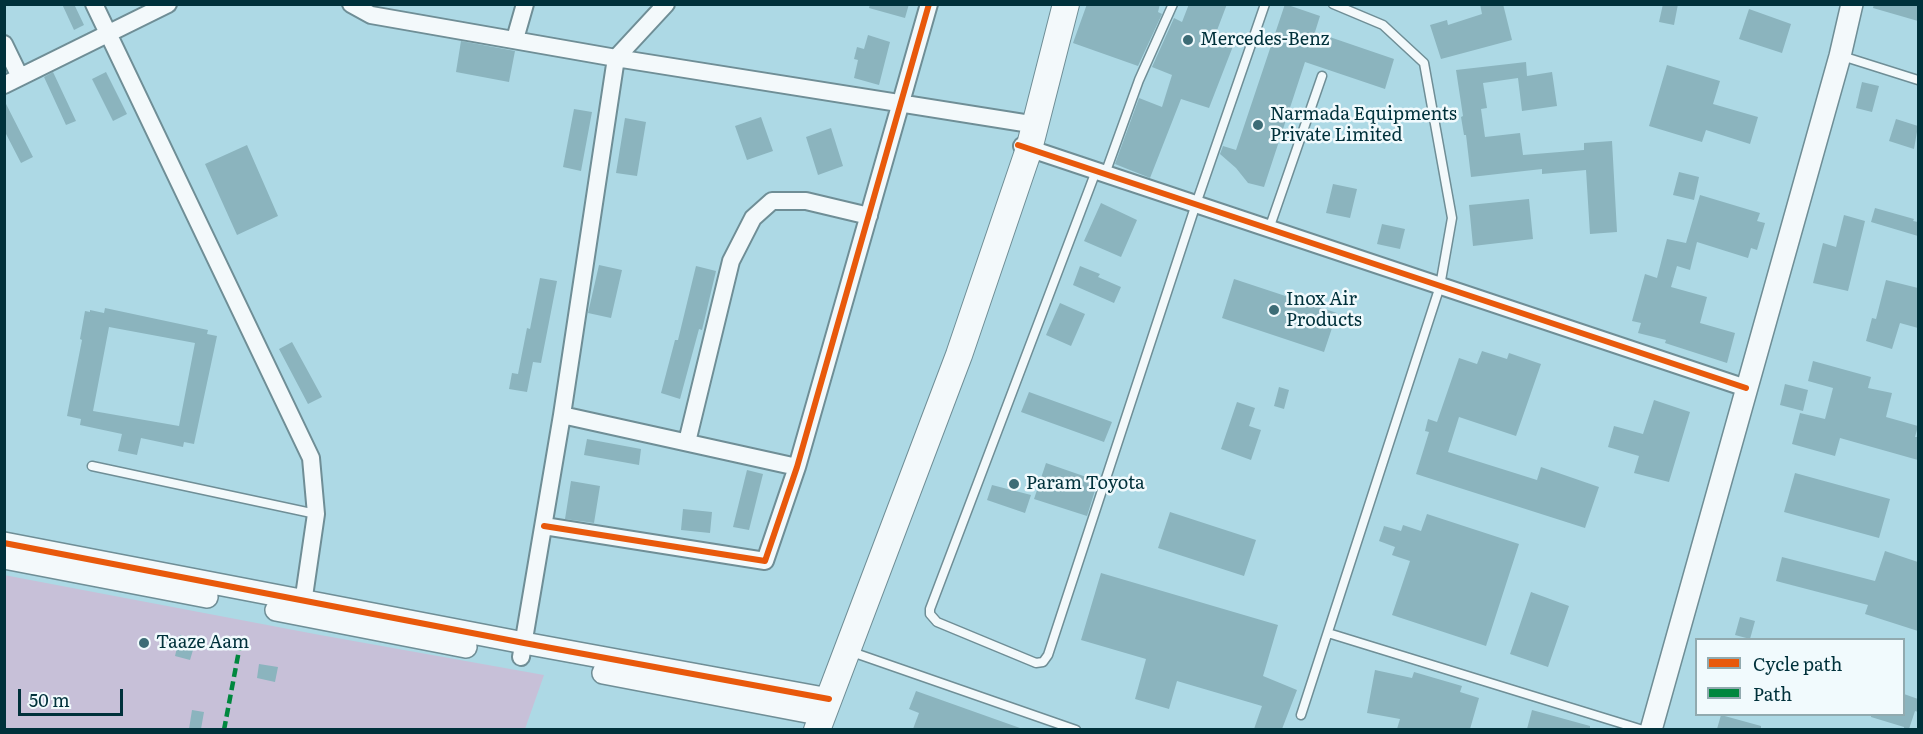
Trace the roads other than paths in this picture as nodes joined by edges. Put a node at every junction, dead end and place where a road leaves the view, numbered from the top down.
1 (94, 4) edge
2 (168, 4) edge
3 (351, 4) edge
4 (525, 4) edge
5 (666, 4) edge
6 (929, 4) edge
7 (1054, 4) edge
8 (1066, 4) edge
9 (1173, 4) edge
10 (1265, 4) edge
11 (1333, 4) edge
12 (1852, 4) edge
13 (108, 34) junction
14 (515, 39) junction
15 (4, 44) edge
16 (1840, 56) junction
17 (616, 58) junction
18 (1322, 76) dead end
19 (20, 77) junction
20 (1918, 80) edge
21 (4, 85) edge
22 (901, 103) junction
23 (1024, 139) junction
24 (1100, 172) junction
25 (1196, 204) junction
26 (869, 216) junction
27 (1269, 229) junction
28 (1440, 286) junction
29 (1746, 388) junction
30 (562, 415) junction
31 (687, 442) junction
32 (92, 466) dead end
33 (797, 467) junction
34 (316, 514) junction
35 (544, 526) junction
36 (4, 543) edge
37 (4, 558) edge
38 (303, 608) junction
39 (1328, 633) junction
40 (844, 649) junction
41 (523, 650) junction
42 (819, 714) edge
43 (1301, 715) dead end
44 (1054, 726) edge
45 (1076, 729) edge
46 (1643, 729) edge
47 (1651, 729) edge

1 - 13 street
2 - 13 street
3 - 14 street
4 - 14 street
5 - 17 street
6 - 22 street
7 - 23 main road
8 - 23 main road
9 - 24 lane
10 - 25 lane
11 - 28 lane
12 - 16 street
13 - 19 street
13 - 34 street
14 - 17 street
15 - 19 street
16 - 20 lane
16 - 29 street
17 - 22 street
17 - 30 street
18 - 27 lane
19 - 21 street
22 - 23 street
22 - 26 street
23 - 24 street
23 - 40 main road
24 - 25 street
24 - 25 lane
25 - 27 street
26 - 31 street
26 - 33 street
27 - 28 street
28 - 29 street
28 - 39 lane
29 - 47 street
30 - 31 street
30 - 35 street
31 - 33 street
32 - 34 lane
33 - 35 street
34 - 38 street
35 - 41 street
36 - 38 street
37 - 38 street
38 - 41 street
39 - 43 lane
39 - 46 lane
40 - 42 main road
40 - 44 lane
41 - 42 street
44 - 45 lane

